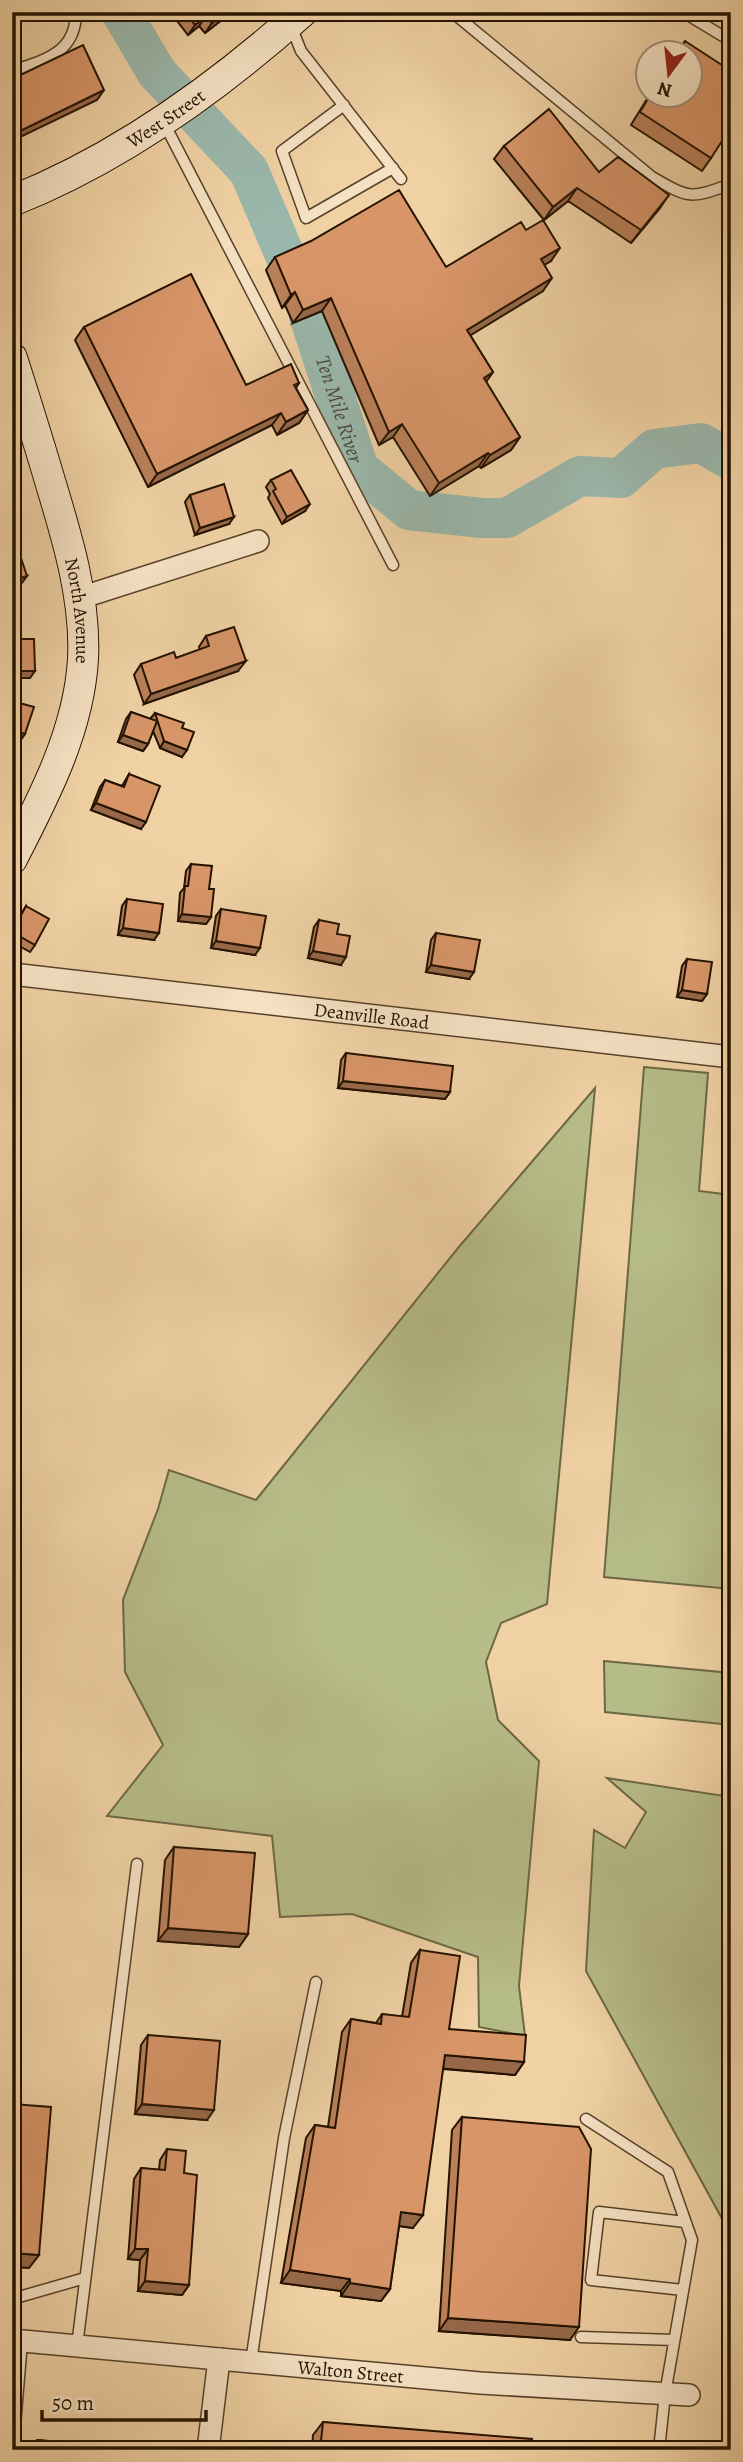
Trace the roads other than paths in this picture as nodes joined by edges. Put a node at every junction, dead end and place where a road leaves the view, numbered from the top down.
1 (76, 12) edge
2 (452, 12) edge
3 (683, 12) edge
4 (296, 18) edge
5 (731, 41) edge
6 (12, 71) edge
7 (344, 106) junction
8 (163, 120) junction
9 (393, 169) junction
10 (401, 180) dead end
11 (731, 184) edge
12 (12, 201) edge
13 (12, 358) edge
14 (258, 541) dead end
15 (393, 565) dead end
16 (80, 598) junction
17 (12, 859) edge
18 (12, 974) edge
19 (731, 1057) edge
20 (137, 1864) dead end
21 (316, 1982) dead end
22 (586, 2119) dead end
23 (685, 2222) junction
24 (85, 2278) junction
25 (683, 2290) junction
26 (12, 2299) edge
27 (581, 2337) edge
28 (674, 2340) junction
29 (17, 2341) edge
30 (77, 2346) junction
31 (219, 2359) junction
32 (251, 2362) junction
33 (665, 2394) junction
34 (689, 2395) dead end
35 (13, 2450) edge
36 (208, 2450) edge
37 (659, 2450) edge

1 - 6 lane
2 - 11 lane
3 - 5 lane
4 - 7 lane
4 - 8 main road, West Street
7 - 9 lane
7 - 9 lane
8 - 12 main road, West Street
8 - 15 lane
9 - 10 lane
13 - 16 main road, North Avenue
14 - 16 street
16 - 17 main road, North Avenue
18 - 19 street, Deanville Road
20 - 24 lane
21 - 32 lane
22 - 23 lane
23 - 25 lane
23 - 25 lane
24 - 26 lane
24 - 30 lane
25 - 28 lane
27 - 28 lane
28 - 33 lane
29 - 30 street, Walton Street
29 - 35 lane
30 - 31 street, Walton Street
31 - 32 street, Walton Street
31 - 36 street
32 - 33 street, Walton Street
33 - 34 street, Walton Street
33 - 37 lane

